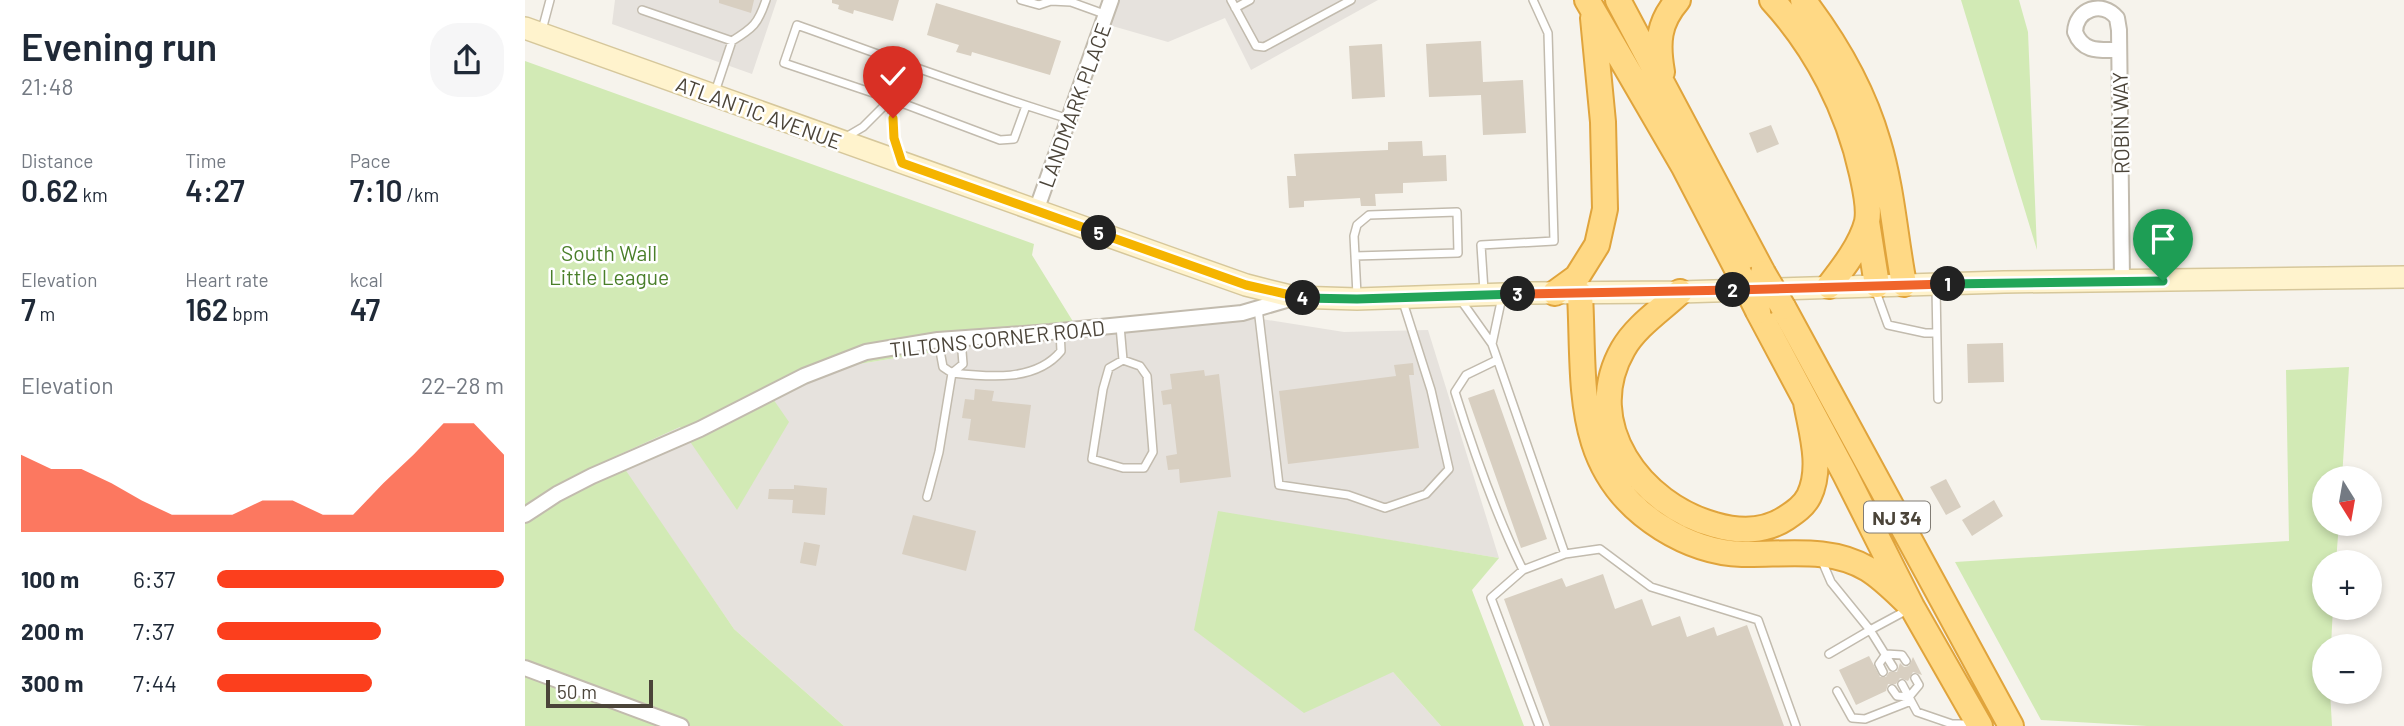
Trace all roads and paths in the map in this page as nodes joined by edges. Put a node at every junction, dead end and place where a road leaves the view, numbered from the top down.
1 (550, 0) edge
2 (766, 0) edge
3 (1021, 0) edge
4 (1111, 0) edge
5 (1231, 0) edge
6 (1249, 0) edge
7 (1351, 0) edge
8 (1533, 0) edge
9 (1618, 0) edge
10 (1678, 0) edge
11 (1772, 0) edge
12 (1803, 0) edge
13 (1063, 1) edge
14 (1590, 5) edge
15 (1235, 8) junction
16 (642, 10) dead end
17 (1107, 15) junction
18 (533, 31) edge
19 (732, 41) junction
20 (2119, 50) dead end
21 (903, 62) junction
22 (1665, 87) junction
23 (714, 96) junction
24 (891, 99) junction
25 (1026, 106) junction
26 (1069, 119) junction
27 (839, 140) junction
28 (902, 163) junction
29 (1036, 211) junction
30 (1867, 221) junction
31 (1355, 256) junction
32 (1751, 273) junction
33 (2404, 277) edge
34 (2122, 280) junction
35 (1936, 284) junction
36 (1875, 285) junction
37 (1904, 285) junction
38 (1829, 286) junction
39 (1680, 292) junction
40 (1555, 293) junction
41 (1580, 294) junction
42 (1494, 295) junction
43 (1457, 296) junction
44 (1294, 297) junction
45 (1401, 298) junction
46 (1357, 299) junction
47 (1258, 308) junction
48 (1771, 309) junction
49 (1120, 326) junction
50 (1060, 331) junction
51 (1936, 332) junction
52 (961, 339) junction
53 (938, 340) junction
54 (1492, 344) junction
55 (1123, 360) junction
56 (1497, 360) junction
57 (952, 373) junction
58 (1938, 399) dead end
59 (1806, 402) junction
60 (926, 497) dead end
61 (525, 515) edge
62 (1565, 554) junction
63 (1819, 554) junction
64 (1523, 570) junction
65 (1912, 607) junction
66 (1870, 631) junction
67 (1829, 654) dead end
68 (1886, 654) junction
69 (1906, 661) dead end
70 (1893, 667) dead end
71 (525, 668) edge
72 (1883, 671) dead end
73 (1915, 678) dead end
74 (1902, 684) dead end
75 (1892, 689) dead end
76 (1836, 691) dead end
77 (1910, 699) junction
78 (1980, 725) edge
79 (681, 726) edge
80 (1539, 726) edge
81 (1796, 726) edge
82 (2011, 726) edge

1 - 18 lane
2 - 19 lane
3 - 13 lane
4 - 17 street, LANDMARK PLACE
5 - 15 lane
6 - 15 lane
7 - 15 lane
8 - 42 lane
9 - 22 highway, NJ 34
10 - 22 highway
11 - 30 highway
12 - 37 highway
13 - 17 lane
14 - 32 highway, NJ 34
14 - 40 highway
16 - 19 lane
17 - 26 street, LANDMARK PLACE
18 - 23 main road, ATLANTIC AVENUE
19 - 23 lane
20 - 34 street, ROBIN WAY
21 - 24 lane
21 - 24 lane
21 - 25 lane
22 - 32 highway, NJ 34
23 - 27 main road, ATLANTIC AVENUE
24 - 25 lane
24 - 27 lane
24 - 28 lane
25 - 26 lane
26 - 29 street, LANDMARK PLACE
27 - 28 main road, ATLANTIC AVENUE
28 - 29 main road, ATLANTIC AVENUE
29 - 44 main road, ATLANTIC AVENUE
30 - 36 highway
30 - 38 highway
31 - 31 lane
31 - 46 lane
32 - 48 highway, NJ 34, bridge
33 - 34 main road, ATLANTIC AVENUE
34 - 35 main road, ATLANTIC AVENUE
35 - 37 main road, ATLANTIC AVENUE
35 - 51 lane
36 - 37 main road, ATLANTIC AVENUE
36 - 38 main road, ATLANTIC AVENUE
36 - 51 lane
38 - 39 main road, ATLANTIC AVENUE
39 - 41 main road, ATLANTIC AVENUE
39 - 59 highway
40 - 41 main road, ATLANTIC AVENUE
40 - 42 main road, ATLANTIC AVENUE
41 - 63 highway
42 - 43 main road, ATLANTIC AVENUE
42 - 54 lane
43 - 45 main road, ATLANTIC AVENUE
43 - 54 lane
44 - 46 main road, ATLANTIC AVENUE
44 - 47 street, TILTONS CORNER ROAD
45 - 46 main road, ATLANTIC AVENUE
45 - 47 lane
47 - 49 street, TILTONS CORNER ROAD
48 - 59 highway, NJ 34
48 - 82 highway, NJ 34
49 - 50 street, TILTONS CORNER ROAD
49 - 55 lane
50 - 52 street, TILTONS CORNER ROAD
50 - 57 lane
51 - 58 lane
52 - 53 street, TILTONS CORNER ROAD
52 - 57 lane
53 - 57 lane
53 - 61 street, TILTONS CORNER ROAD
54 - 56 lane
55 - 55 lane
56 - 62 lane
56 - 64 lane
57 - 60 lane
59 - 65 highway, NJ 34
62 - 64 lane
62 - 81 lane
63 - 65 highway
63 - 66 lane
64 - 80 lane
65 - 66 lane
65 - 78 highway, NJ 34
66 - 67 lane
66 - 68 lane
68 - 69 lane
68 - 70 lane
68 - 72 lane
71 - 79 street
73 - 77 lane
74 - 77 lane
75 - 77 lane
76 - 77 lane
77 - 78 lane

